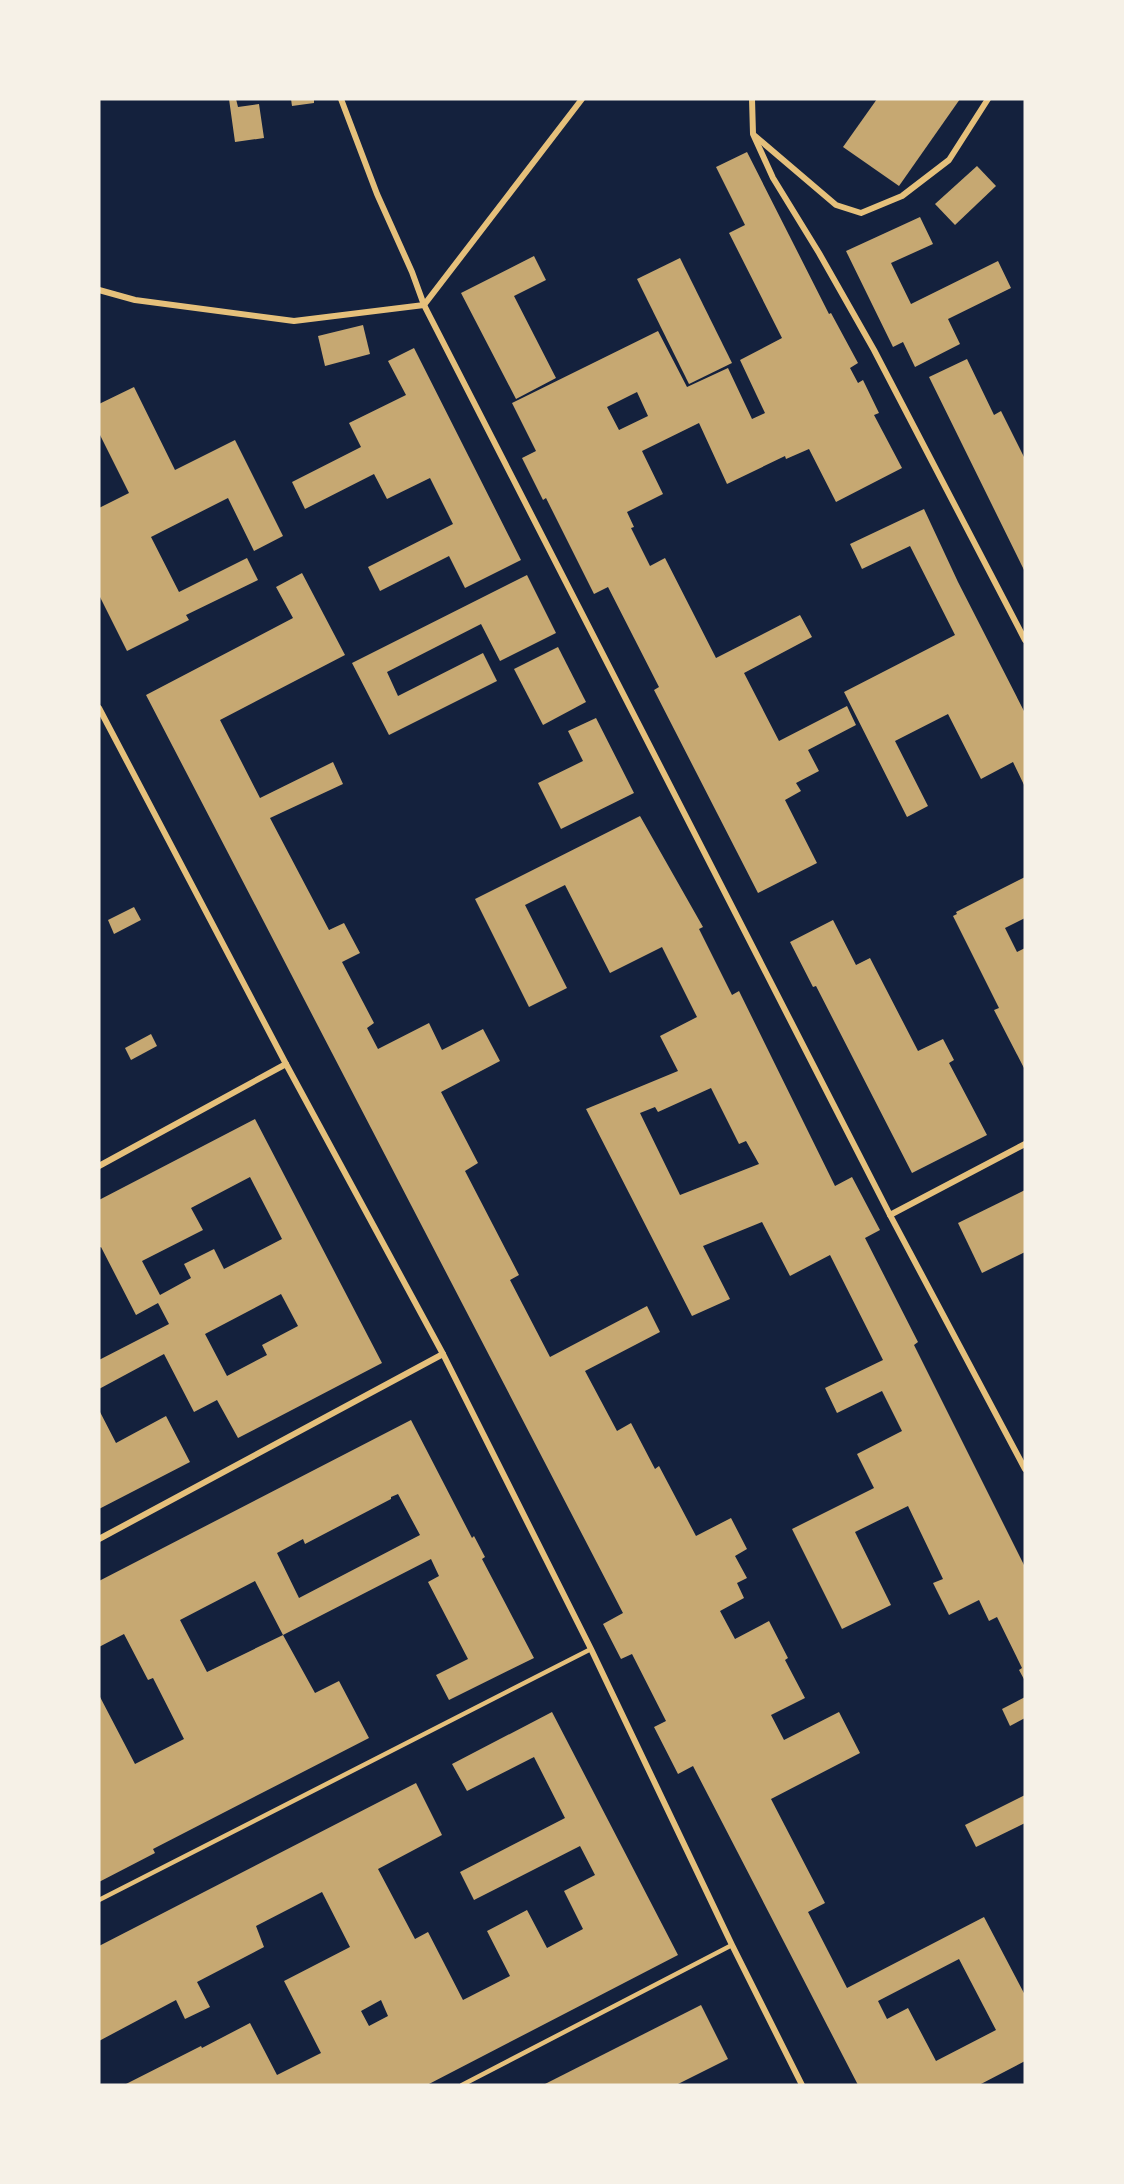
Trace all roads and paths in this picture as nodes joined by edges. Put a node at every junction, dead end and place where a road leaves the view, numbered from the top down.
1 (341, 99) edge
2 (582, 99) edge
3 (752, 99) edge
4 (988, 99) edge
5 (753, 134) junction
6 (99, 290) edge
7 (424, 305) junction
8 (1025, 640) edge
9 (99, 708) edge
10 (286, 1064) junction
11 (1025, 1144) edge
12 (99, 1166) edge
13 (890, 1215) junction
14 (443, 1354) junction
15 (1025, 1469) edge
16 (99, 1539) edge
17 (591, 1649) junction
18 (99, 1900) edge
19 (732, 1945) junction
20 (462, 2085) edge
21 (802, 2085) edge

1 - 7 street
2 - 7 street
3 - 5 street
4 - 5 street
5 - 8 street
6 - 7 street
7 - 13 street
9 - 10 street
10 - 12 street
10 - 14 street
11 - 13 street
13 - 15 street
14 - 16 street
14 - 17 street
17 - 18 lane
17 - 19 street
19 - 20 lane
19 - 21 street

